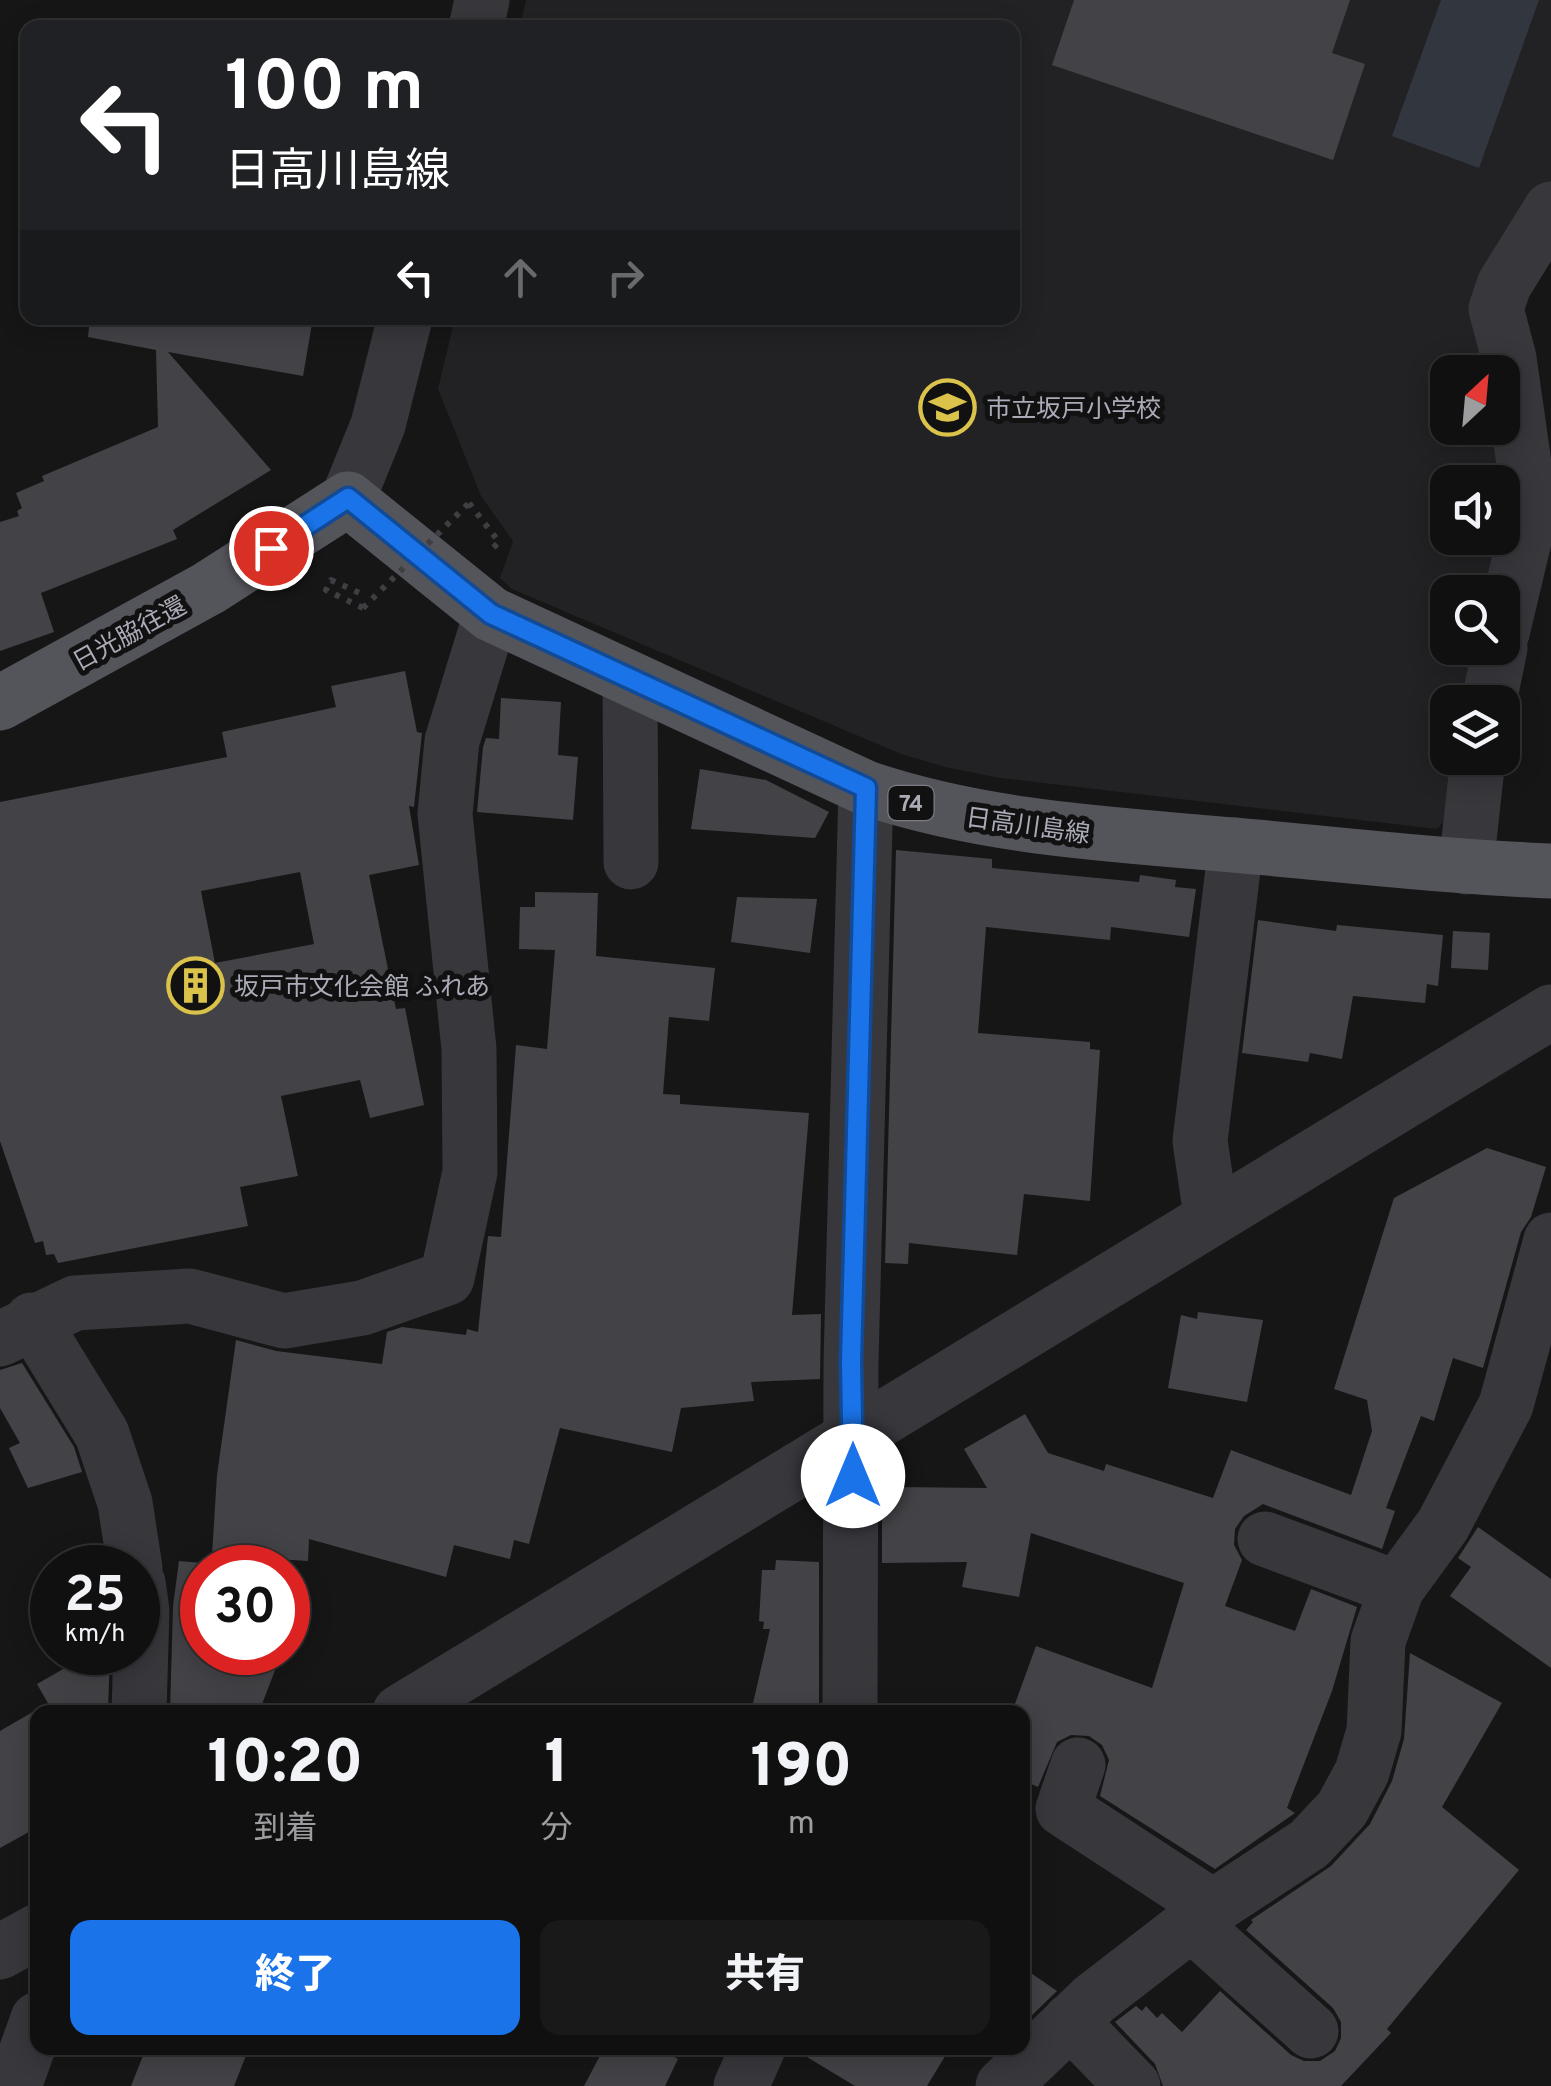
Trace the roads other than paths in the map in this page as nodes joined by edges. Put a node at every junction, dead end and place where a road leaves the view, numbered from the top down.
1 (1551, 209) edge
2 (403, 325) edge
3 (348, 498) junction
4 (1515, 575) edge
5 (491, 614) junction
6 (630, 680) junction
7 (0, 703) edge
8 (1476, 775) edge
9 (866, 788) junction
10 (1236, 845) junction
11 (631, 862) dead end
12 (1466, 868) junction
13 (1551, 872) edge
14 (1551, 1012) edge
15 (1211, 1216) junction
16 (1551, 1240) edge
17 (16, 1330) edge
18 (853, 1437) junction
19 (1265, 1539) dead end
20 (131, 1545) edge
21 (1397, 1588) junction
22 (140, 1675) edge
23 (139, 1705) edge
24 (412, 1705) edge
25 (850, 1705) edge
26 (1078, 1765) dead end
27 (1203, 1916) junction
28 (30, 1935) edge
29 (0, 1952) edge
30 (1070, 2022) junction
31 (1311, 2032) dead end
32 (30, 2041) edge
33 (755, 2055) edge
34 (14, 2086) edge
35 (741, 2086) edge
36 (1004, 2086) edge
37 (1133, 2086) edge

1 - 4 street
2 - 3 street
3 - 5 main road, 日高川島線 / 74
3 - 7 main road, 日光脇往還
5 - 6 main road, 日高川島線 / 74
5 - 17 street
6 - 9 main road, 日高川島線 / 74
6 - 11 street
8 - 12 street
9 - 10 main road, 日高川島線 / 74
9 - 18 street
10 - 12 main road, 日高川島線 / 74
10 - 15 street
12 - 13 main road, 日高川島線 / 74
14 - 15 street
15 - 18 street
16 - 21 street
17 - 20 street
18 - 24 street
18 - 25 street
19 - 21 street
21 - 27 street
22 - 23 street
26 - 27 street
27 - 30 street
27 - 31 street
28 - 29 street
30 - 36 street
30 - 37 street
32 - 34 street
33 - 35 street

